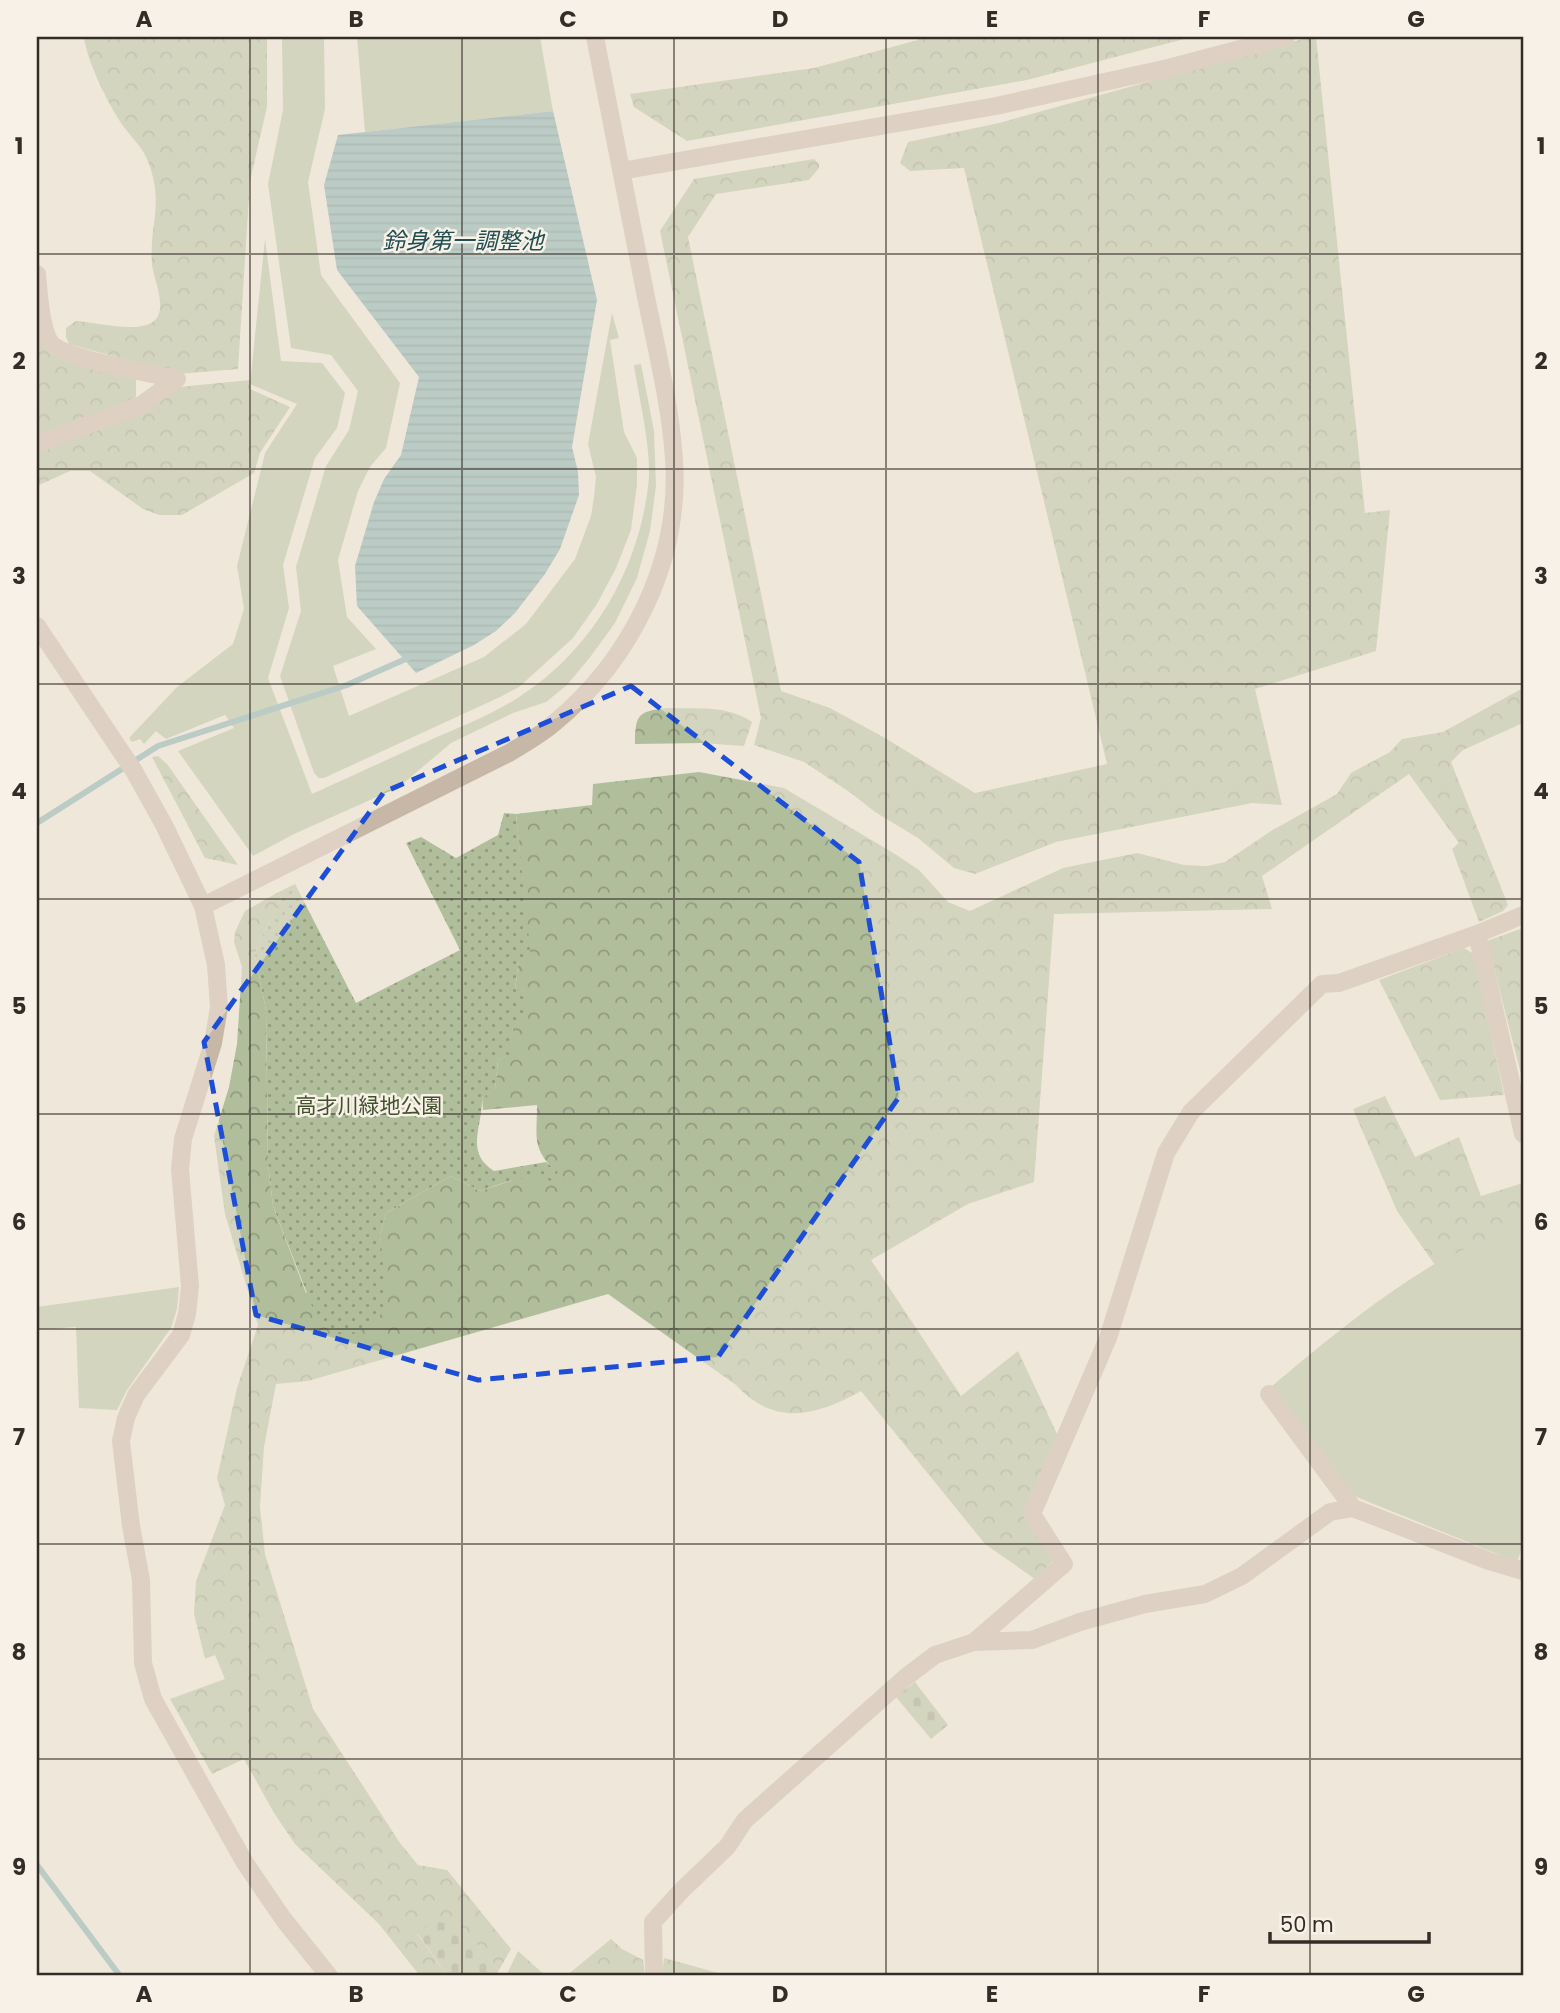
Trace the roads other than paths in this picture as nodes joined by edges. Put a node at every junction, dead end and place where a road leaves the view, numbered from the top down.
1 (595, 37) edge
2 (1286, 37) edge
3 (621, 171) junction
4 (37, 274) edge
5 (37, 444) edge
6 (37, 626) edge
7 (203, 906) junction
8 (1523, 915) edge
9 (1477, 934) junction
10 (1523, 1134) edge
11 (1269, 1394) dead end
12 (1353, 1508) junction
13 (1523, 1568) edge
14 (974, 1642) junction
15 (329, 1976) edge
16 (654, 1976) edge

1 - 3 street
2 - 3 street
3 - 7 street
4 - 5 street
6 - 7 street
7 - 15 street
8 - 9 street
9 - 10 street
9 - 14 street
11 - 12 street
12 - 13 street
12 - 14 street
14 - 16 street

